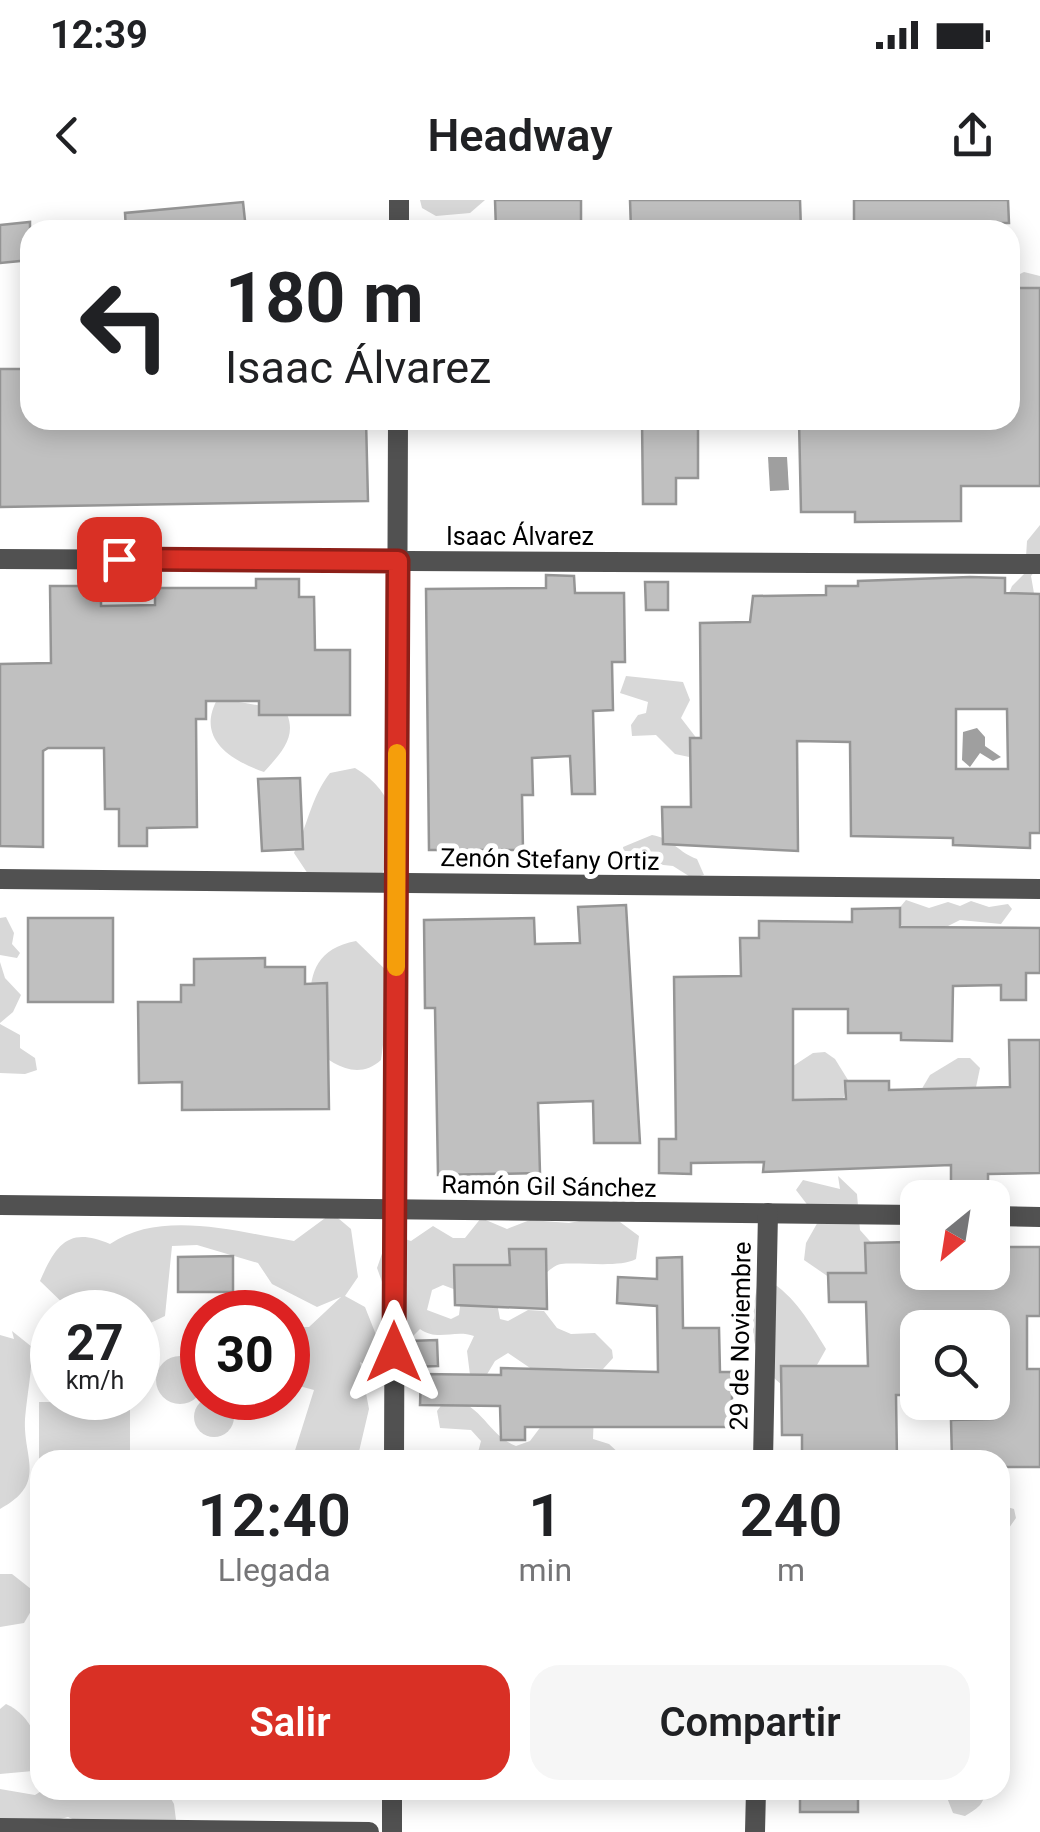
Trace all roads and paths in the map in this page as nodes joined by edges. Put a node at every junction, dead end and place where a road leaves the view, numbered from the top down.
1 (398, 430) edge
2 (0, 558) edge
3 (398, 561) junction
4 (1040, 564) edge
5 (0, 879) edge
6 (396, 882) junction
7 (1040, 889) edge
8 (0, 1205) edge
9 (395, 1209) junction
10 (768, 1213) junction
11 (900, 1215) edge
12 (1010, 1216) edge
13 (1040, 1216) edge
14 (394, 1450) edge
15 (763, 1450) edge
16 (392, 1800) edge
17 (756, 1800) edge
18 (0, 1828) edge
19 (368, 1832) edge
20 (392, 1832) edge
21 (755, 1832) edge

1 - 3 street
2 - 3 street, Isaac Álvarez
3 - 4 street, Isaac Álvarez
3 - 6 street
5 - 6 street, Zenón Stefany Ortiz
6 - 7 street, Zenón Stefany Ortiz
6 - 9 street
8 - 9 street, Ramón Gil Sánchez
9 - 10 street, Ramón Gil Sánchez
9 - 14 street
10 - 11 street, Ramón Gil Sánchez
10 - 15 street, 29 de Noviembre
12 - 13 street
16 - 20 street
17 - 21 street
18 - 19 street

